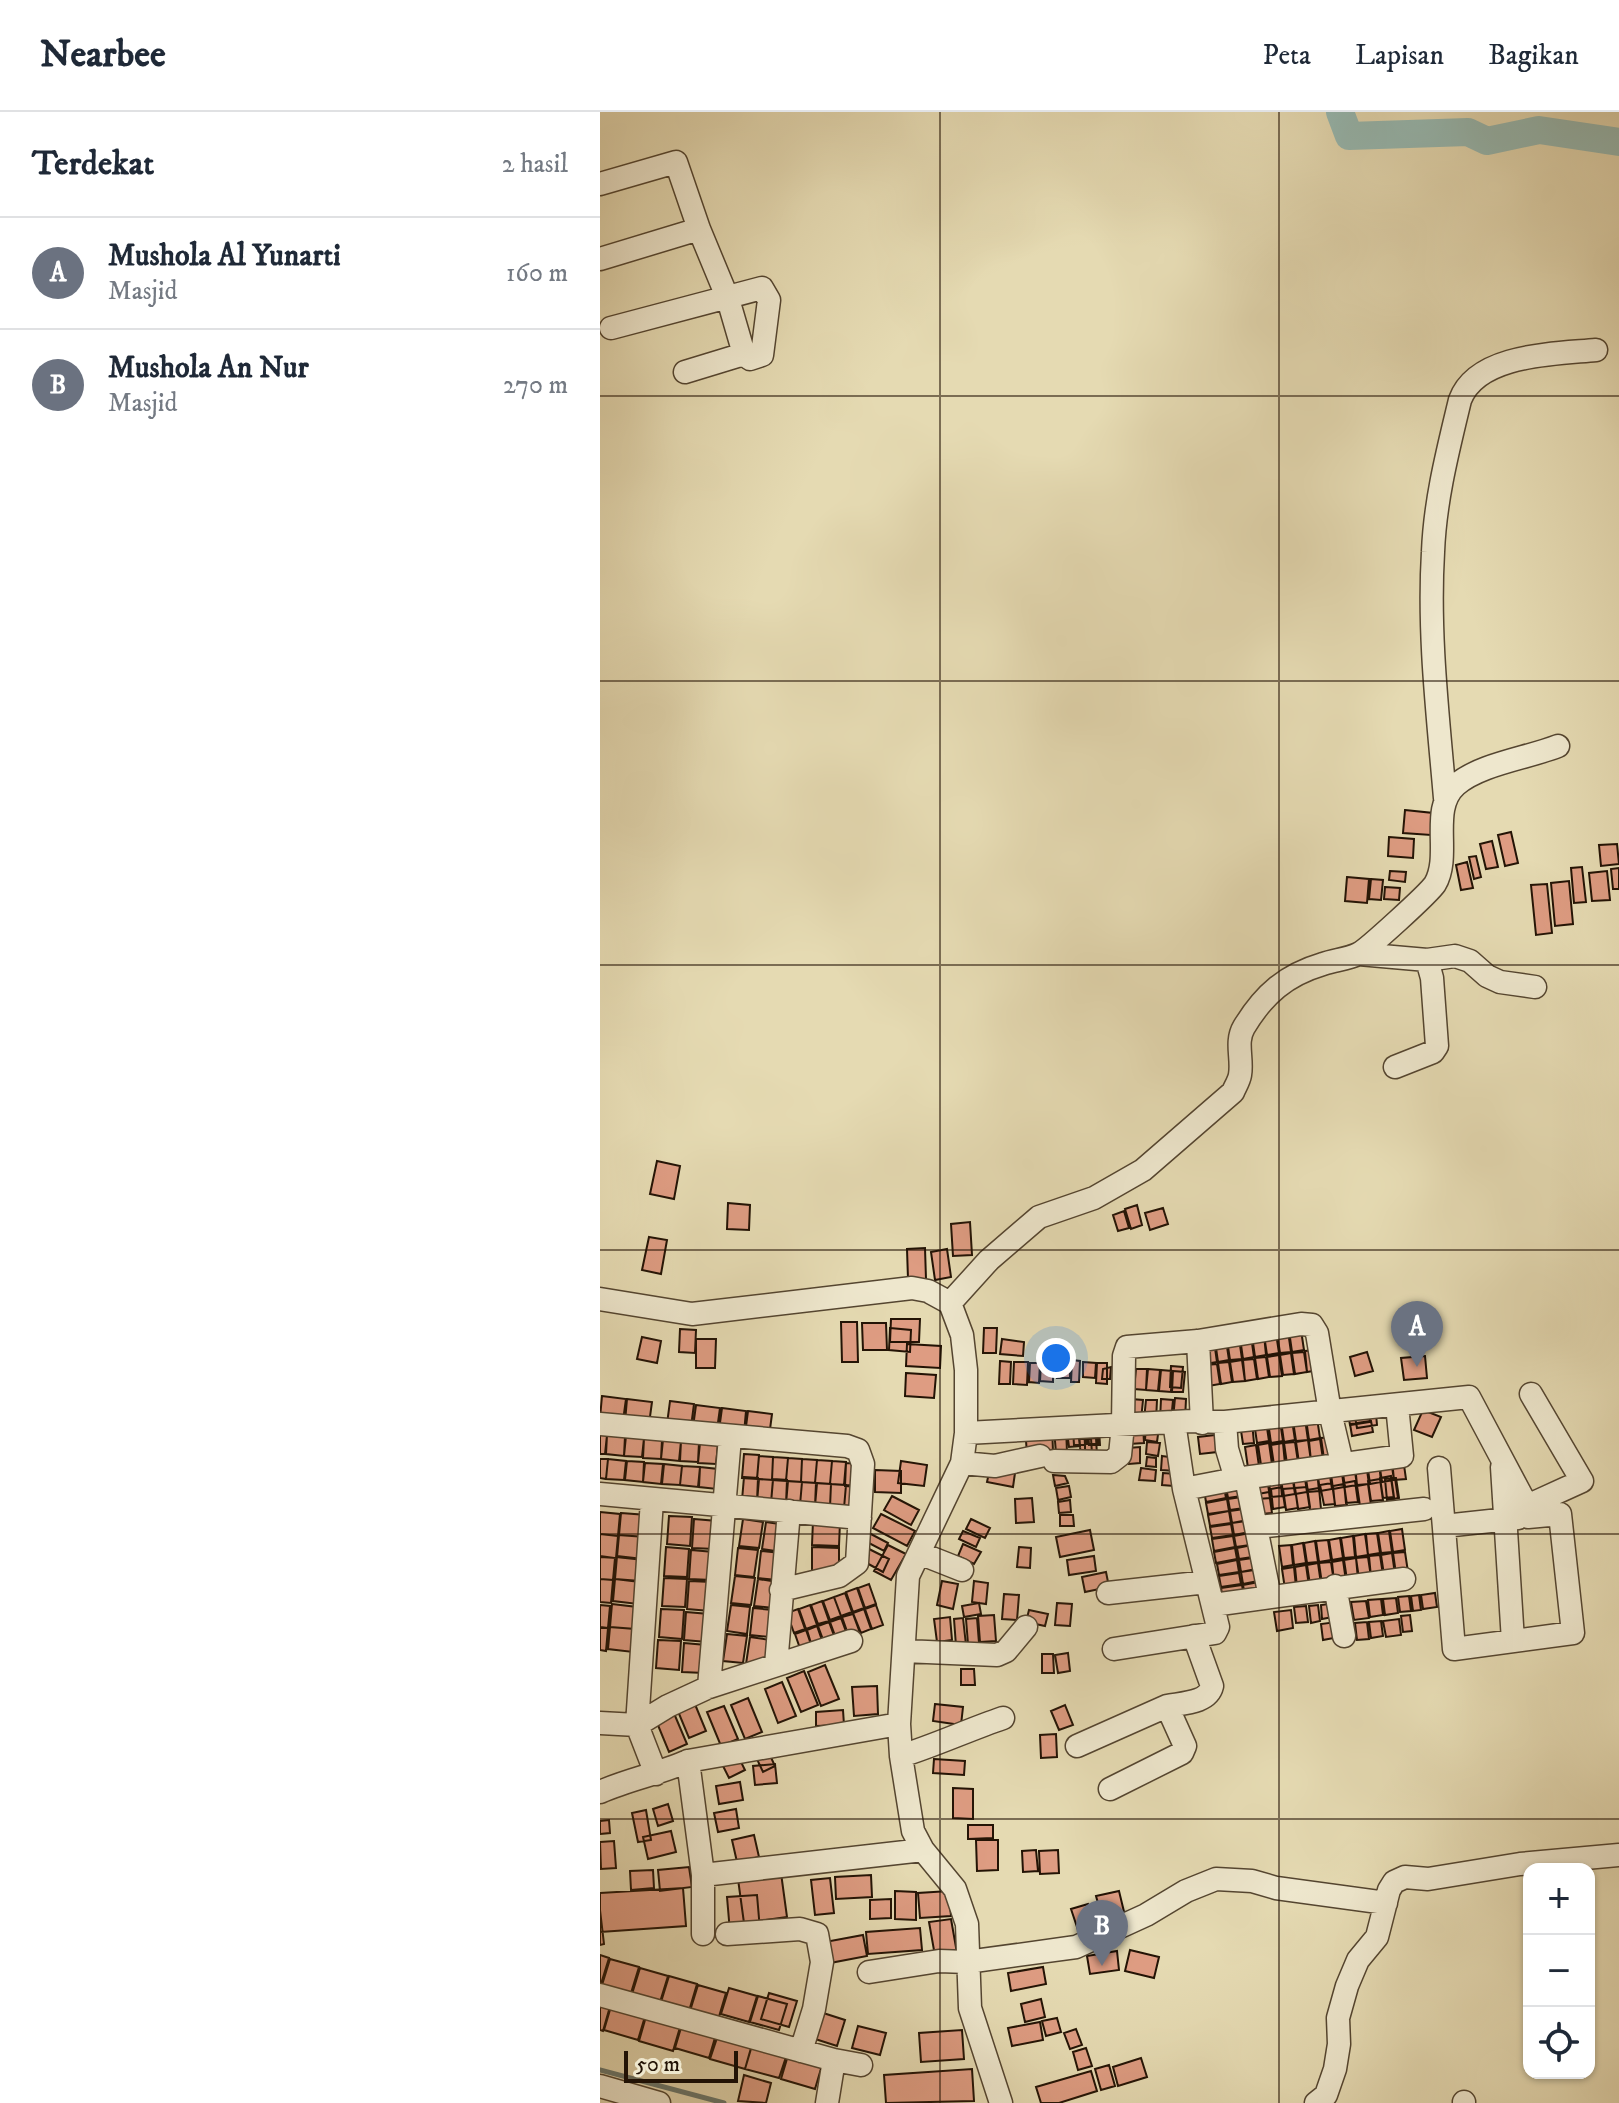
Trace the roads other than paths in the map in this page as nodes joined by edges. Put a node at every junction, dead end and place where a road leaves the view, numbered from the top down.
1 (600, 184) edge
2 (699, 229) junction
3 (600, 259) edge
4 (728, 299) junction
5 (611, 328) dead end
6 (1596, 350) dead end
7 (744, 354) junction
8 (685, 372) dead end
9 (1558, 746) dead end
10 (1445, 798) junction
11 (1359, 954) junction
12 (1427, 960) junction
13 (1535, 987) dead end
14 (1395, 1067) dead end
15 (600, 1299) edge
16 (950, 1303) junction
17 (1198, 1341) junction
18 (1531, 1394) dead end
19 (1397, 1405) junction
20 (1330, 1412) junction
21 (1174, 1422) junction
22 (1225, 1422) junction
23 (1202, 1423) junction
24 (600, 1424) edge
25 (1123, 1425) junction
26 (966, 1433) junction
27 (730, 1437) junction
28 (962, 1463) junction
29 (1342, 1463) junction
30 (1439, 1468) dead end
31 (1241, 1478) junction
32 (1184, 1489) junction
33 (1563, 1490) junction
34 (600, 1494) edge
35 (652, 1500) junction
36 (724, 1504) junction
37 (1424, 1509) dead end
38 (789, 1511) junction
39 (1520, 1514) junction
40 (1560, 1514) junction
41 (860, 1518) junction
42 (1444, 1526) junction
43 (1258, 1527) junction
44 (919, 1553) junction
45 (962, 1570) dead end
46 (1404, 1579) dead end
47 (1207, 1582) junction
48 (1335, 1586) junction
49 (781, 1590) junction
50 (1108, 1593) dead end
51 (1270, 1597) junction
52 (1213, 1605) junction
53 (1026, 1627) dead end
54 (1194, 1636) junction
55 (1344, 1636) dead end
56 (851, 1641) dead end
57 (1513, 1641) junction
58 (1114, 1649) dead end
59 (904, 1651) junction
60 (776, 1665) junction
61 (709, 1687) junction
62 (1167, 1706) junction
63 (1003, 1718) dead end
64 (600, 1723) edge
65 (899, 1724) junction
66 (637, 1725) junction
67 (1077, 1746) dead end
68 (901, 1756) junction
69 (688, 1761) junction
70 (656, 1774) junction
71 (1110, 1789) dead end
72 (600, 1792) edge
73 (923, 1850) junction
74 (1619, 1855) edge
75 (703, 1875) junction
76 (1386, 1903) junction
77 (703, 1934) dead end
78 (727, 1934) dead end
79 (967, 1962) junction
80 (869, 1972) dead end
81 (600, 1995) edge
82 (801, 2051) junction
83 (834, 2060) junction
84 (861, 2065) dead end
85 (600, 2086) edge
86 (659, 2103) edge
87 (827, 2103) edge
88 (1001, 2103) edge
89 (1316, 2103) edge

1 - 2 street
2 - 3 street
2 - 4 street
4 - 5 street
4 - 7 street
4 - 7 street
6 - 10 street
7 - 8 street
9 - 10 street
10 - 11 street
11 - 12 street
11 - 16 street
12 - 13 street
12 - 14 street
15 - 16 street
16 - 26 street
17 - 20 street
17 - 23 street
17 - 25 street
18 - 33 street
19 - 20 street
19 - 29 street
19 - 39 street
20 - 22 street
20 - 29 street
21 - 23 street
21 - 25 street
21 - 32 street
22 - 23 street
22 - 31 street
24 - 27 street
25 - 26 street
25 - 28 street
26 - 28 street
27 - 36 street
27 - 41 street
28 - 44 street
29 - 31 street
30 - 42 street
31 - 32 street
31 - 43 street
32 - 47 street
33 - 39 street
33 - 40 street
34 - 35 street
35 - 36 street
35 - 66 street
36 - 38 street
36 - 61 street
37 - 43 street
38 - 41 street
38 - 49 street
39 - 40 street
39 - 42 street
39 - 57 street
40 - 57 street
41 - 49 street
42 - 57 street
43 - 51 street
44 - 45 street
44 - 59 street
46 - 48 street
47 - 50 street
47 - 52 street
48 - 51 street
48 - 55 street
49 - 60 street
51 - 52 street
52 - 54 street
53 - 59 street
54 - 58 street
54 - 62 street
56 - 60 street
59 - 65 street
60 - 61 street
61 - 66 street
62 - 67 street
62 - 71 street
63 - 68 street
64 - 66 street
65 - 68 street
65 - 69 street
66 - 70 street
68 - 73 street
69 - 70 street
69 - 75 street
70 - 72 street
73 - 75 street
73 - 79 street
74 - 76 street
75 - 77 street
76 - 79 street
76 - 89 street
78 - 82 street
79 - 80 street
79 - 88 street
81 - 82 street
82 - 83 street
83 - 84 street
83 - 87 street
85 - 86 street

